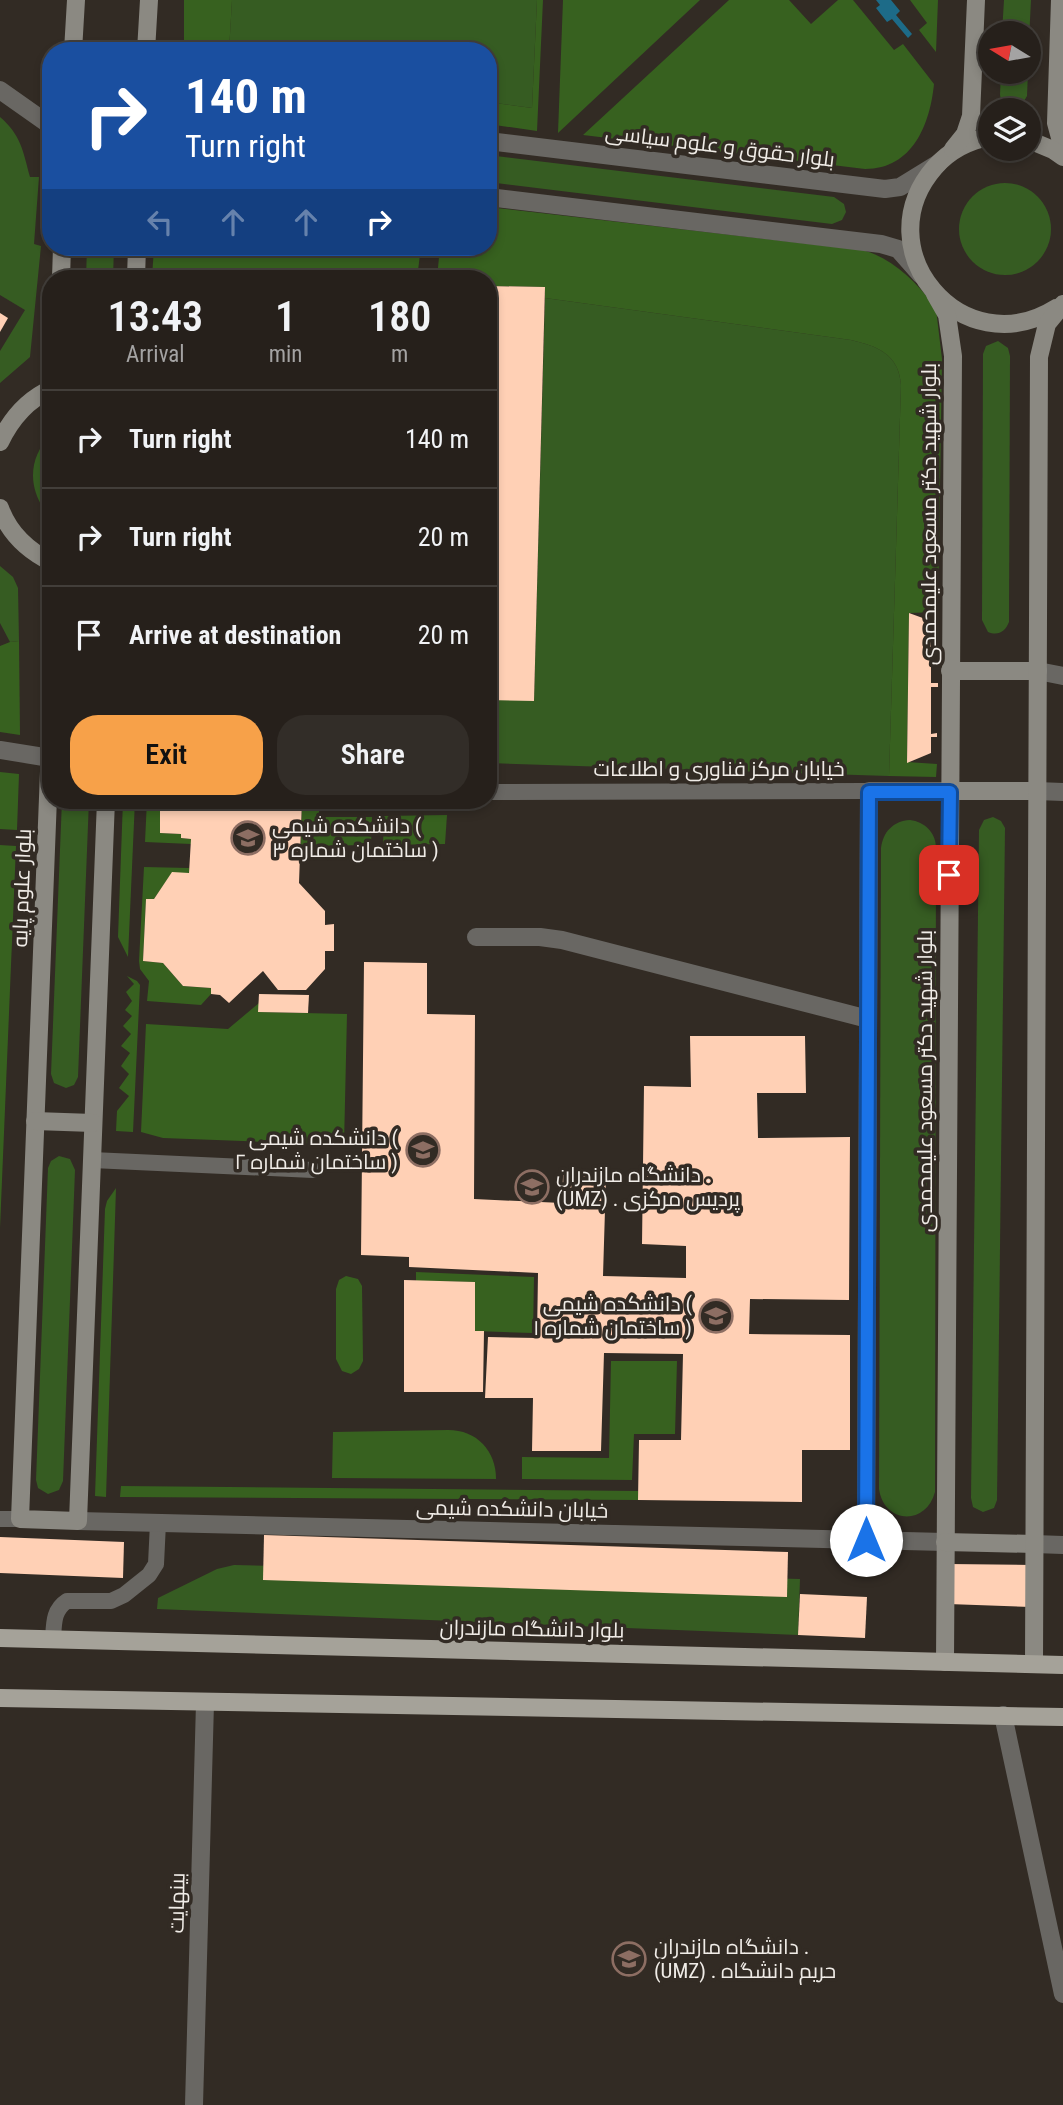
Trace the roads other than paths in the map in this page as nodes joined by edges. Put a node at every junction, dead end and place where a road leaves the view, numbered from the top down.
1 (76, 0) edge
2 (149, 0) edge
3 (976, 0) edge
4 (1060, 0) edge
5 (74, 42) edge
6 (147, 42) edge
7 (0, 90) edge
8 (42, 120) edge
9 (978, 140) edge
10 (497, 142) edge
11 (1041, 145) edge
12 (1063, 149) edge
13 (1063, 157) edge
14 (942, 160) junction
15 (497, 198) edge
16 (923, 277) junction
17 (935, 294) junction
18 (1063, 304) edge
19 (42, 394) edge
20 (0, 442) edge
21 (0, 508) edge
22 (34, 552) junction
23 (42, 557) edge
24 (42, 561) edge
25 (950, 671) junction
26 (1038, 671) junction
27 (1063, 676) edge
28 (0, 750) edge
29 (42, 757) edge
30 (1037, 791) junction
31 (497, 792) edge
32 (869, 792) junction
33 (950, 792) junction
34 (1063, 792) edge
35 (48, 809) edge
36 (106, 809) edge
37 (476, 937) dead end
38 (868, 1019) junction
39 (35, 1121) junction
40 (93, 1124) junction
41 (92, 1160) junction
42 (313, 1170) dead end
43 (0, 1519) edge
44 (20, 1520) junction
45 (78, 1521) junction
46 (158, 1523) junction
47 (866, 1540) junction
48 (945, 1542) junction
49 (1034, 1544) junction
50 (1063, 1545) edge
51 (0, 1638) edge
52 (53, 1640) junction
53 (945, 1662) junction
54 (1034, 1664) junction
55 (1063, 1665) edge
56 (0, 1698) edge
57 (205, 1703) junction
58 (1003, 1715) junction
59 (1063, 1717) edge
60 (1063, 1994) edge
61 (194, 2105) edge

1 - 5 main road
2 - 6 main road
3 - 14 main road
4 - 12 main road
7 - 8 street
9 - 14 main road
10 - 14 street, بلوار حقوق و علوم سیاسی
11 - 13 main road
14 - 16 main road
15 - 16 street
16 - 17 main road
17 - 18 main road
17 - 25 main road, بلوار شهید دکتر مسعود علیمحمدی
18 - 26 main road
19 - 20 main road
21 - 22 main road
22 - 23 main road
22 - 24 main road
25 - 26 main road
25 - 33 main road, بلوار شهید دکتر مسعود علیمحمدی
26 - 27 street
26 - 30 main road
28 - 29 street
30 - 33 main road
30 - 34 street
30 - 49 main road
31 - 32 lane, خیابان مرکز فناوری و اطلاعات
32 - 33 street, خیابان مرکز فناوری و اطلاعات
32 - 38 street
33 - 48 main road, بلوار شهید دکتر مسعود علیمحمدی
35 - 39 main road, بلوار علوم پایه
36 - 40 main road
37 - 38 street
38 - 47 street
39 - 40 main road
39 - 44 main road, بلوار علوم پایه
40 - 41 main road
41 - 42 lane
41 - 45 main road
43 - 44 lane
44 - 45 main road
45 - 46 street, خیابان دانشکده شیمی
46 - 47 street, خیابان دانشکده شیمی
46 - 52 lane
47 - 48 street, خیابان دانشکده شیمی
48 - 49 main road
48 - 53 main road, بلوار شهید دکتر مسعود علیمحمدی
49 - 50 street
49 - 54 main road
51 - 52 main road, بلوار دانشگاه مازندران
52 - 53 main road, بلوار دانشگاه مازندران
53 - 54 main road, بلوار دانشگاه مازندران
54 - 55 main road, بلوار دانشگاه مازندران
56 - 57 main road
57 - 58 main road
57 - 61 street, بینهایت
58 - 59 main road
58 - 60 street

